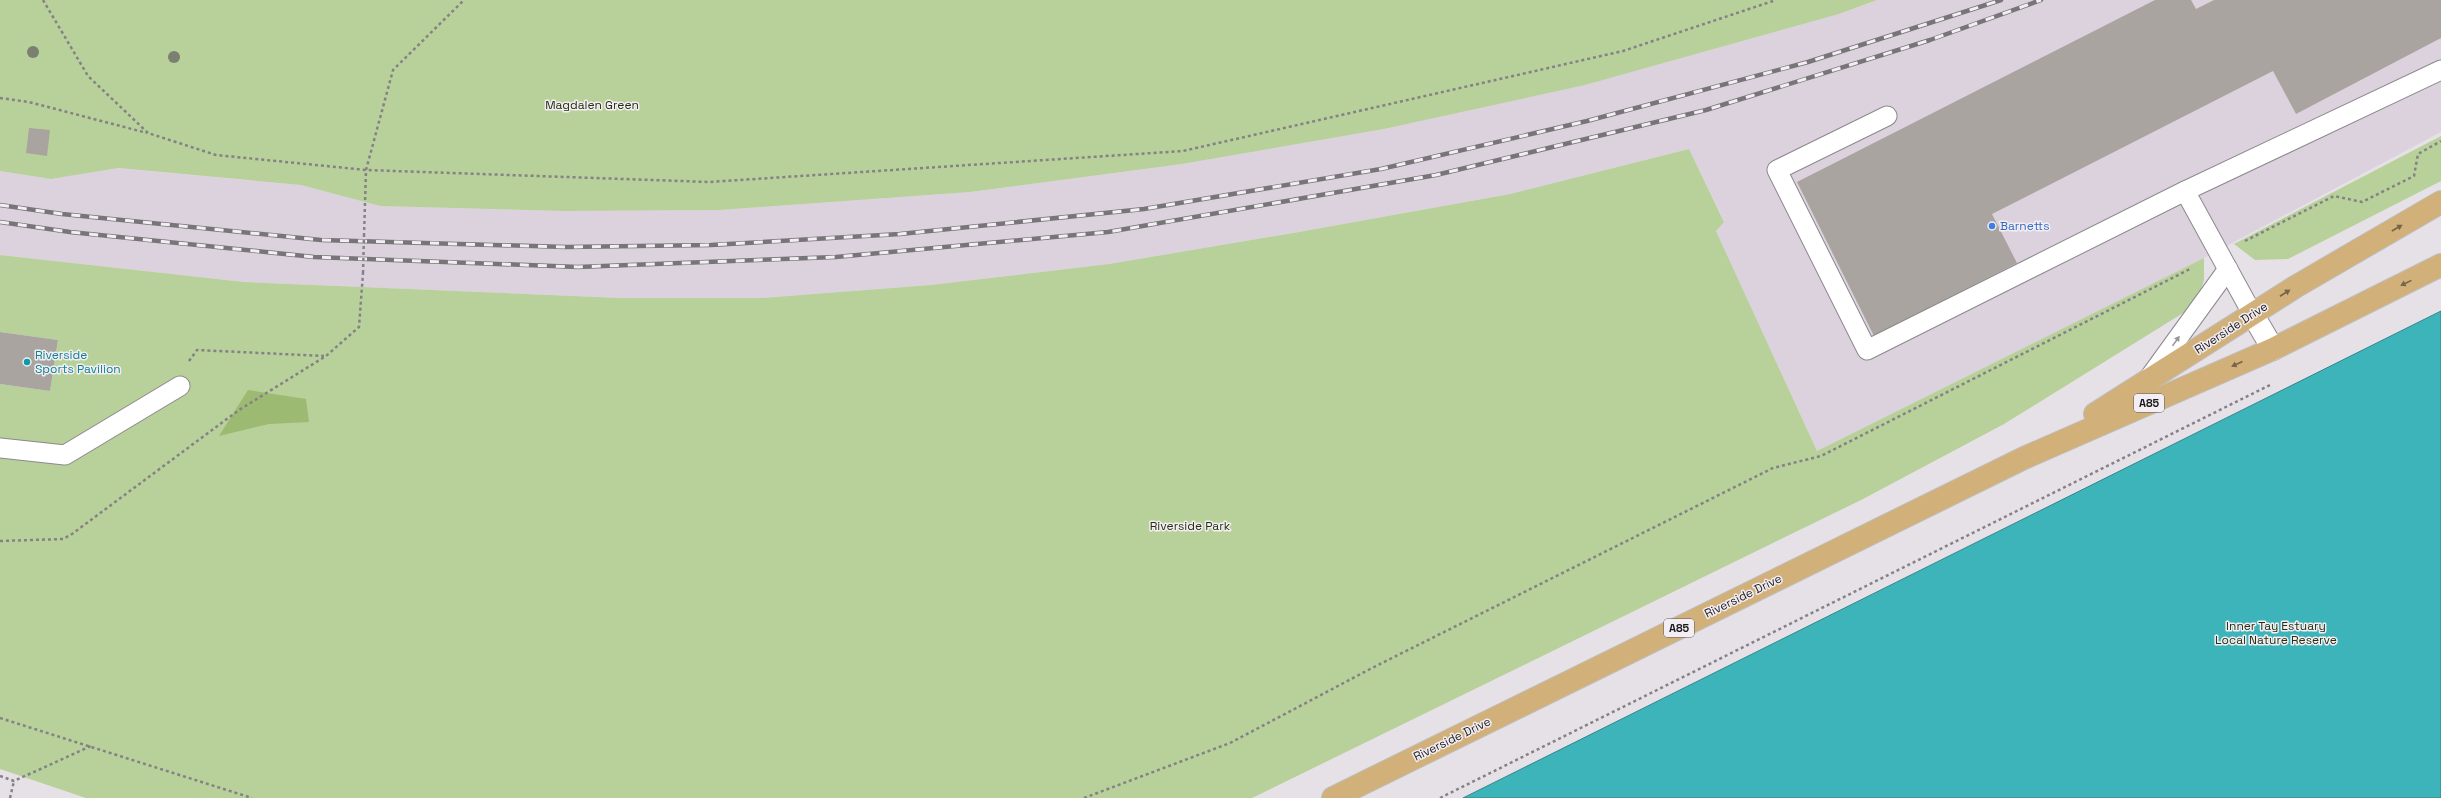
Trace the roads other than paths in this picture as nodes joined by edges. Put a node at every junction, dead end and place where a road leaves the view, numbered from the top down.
1 (2441, 70) edge
2 (1887, 116) dead end
3 (2185, 190) junction
4 (2441, 202) edge
5 (2441, 265) edge
6 (2228, 269) junction
7 (2253, 315) junction
8 (2273, 349) junction
9 (2145, 384) junction
10 (180, 386) road end
11 (0, 448) edge
12 (2024, 458) junction
13 (1333, 798) edge

1 - 3 lane
2 - 3 lane
3 - 6 lane
7 -> 4 main road, Riverside Drive / A85
5 -> 8 main road, Riverside Drive / A85
6 - 7 lane
9 -> 6 lane
7 - 8 street
7 - 9 main road, Riverside Drive / A85
8 -> 12 main road, Riverside Drive / A85
9 - 12 main road, Riverside Drive / A85
10 - 11 lane
12 - 13 main road, Riverside Drive / A85

